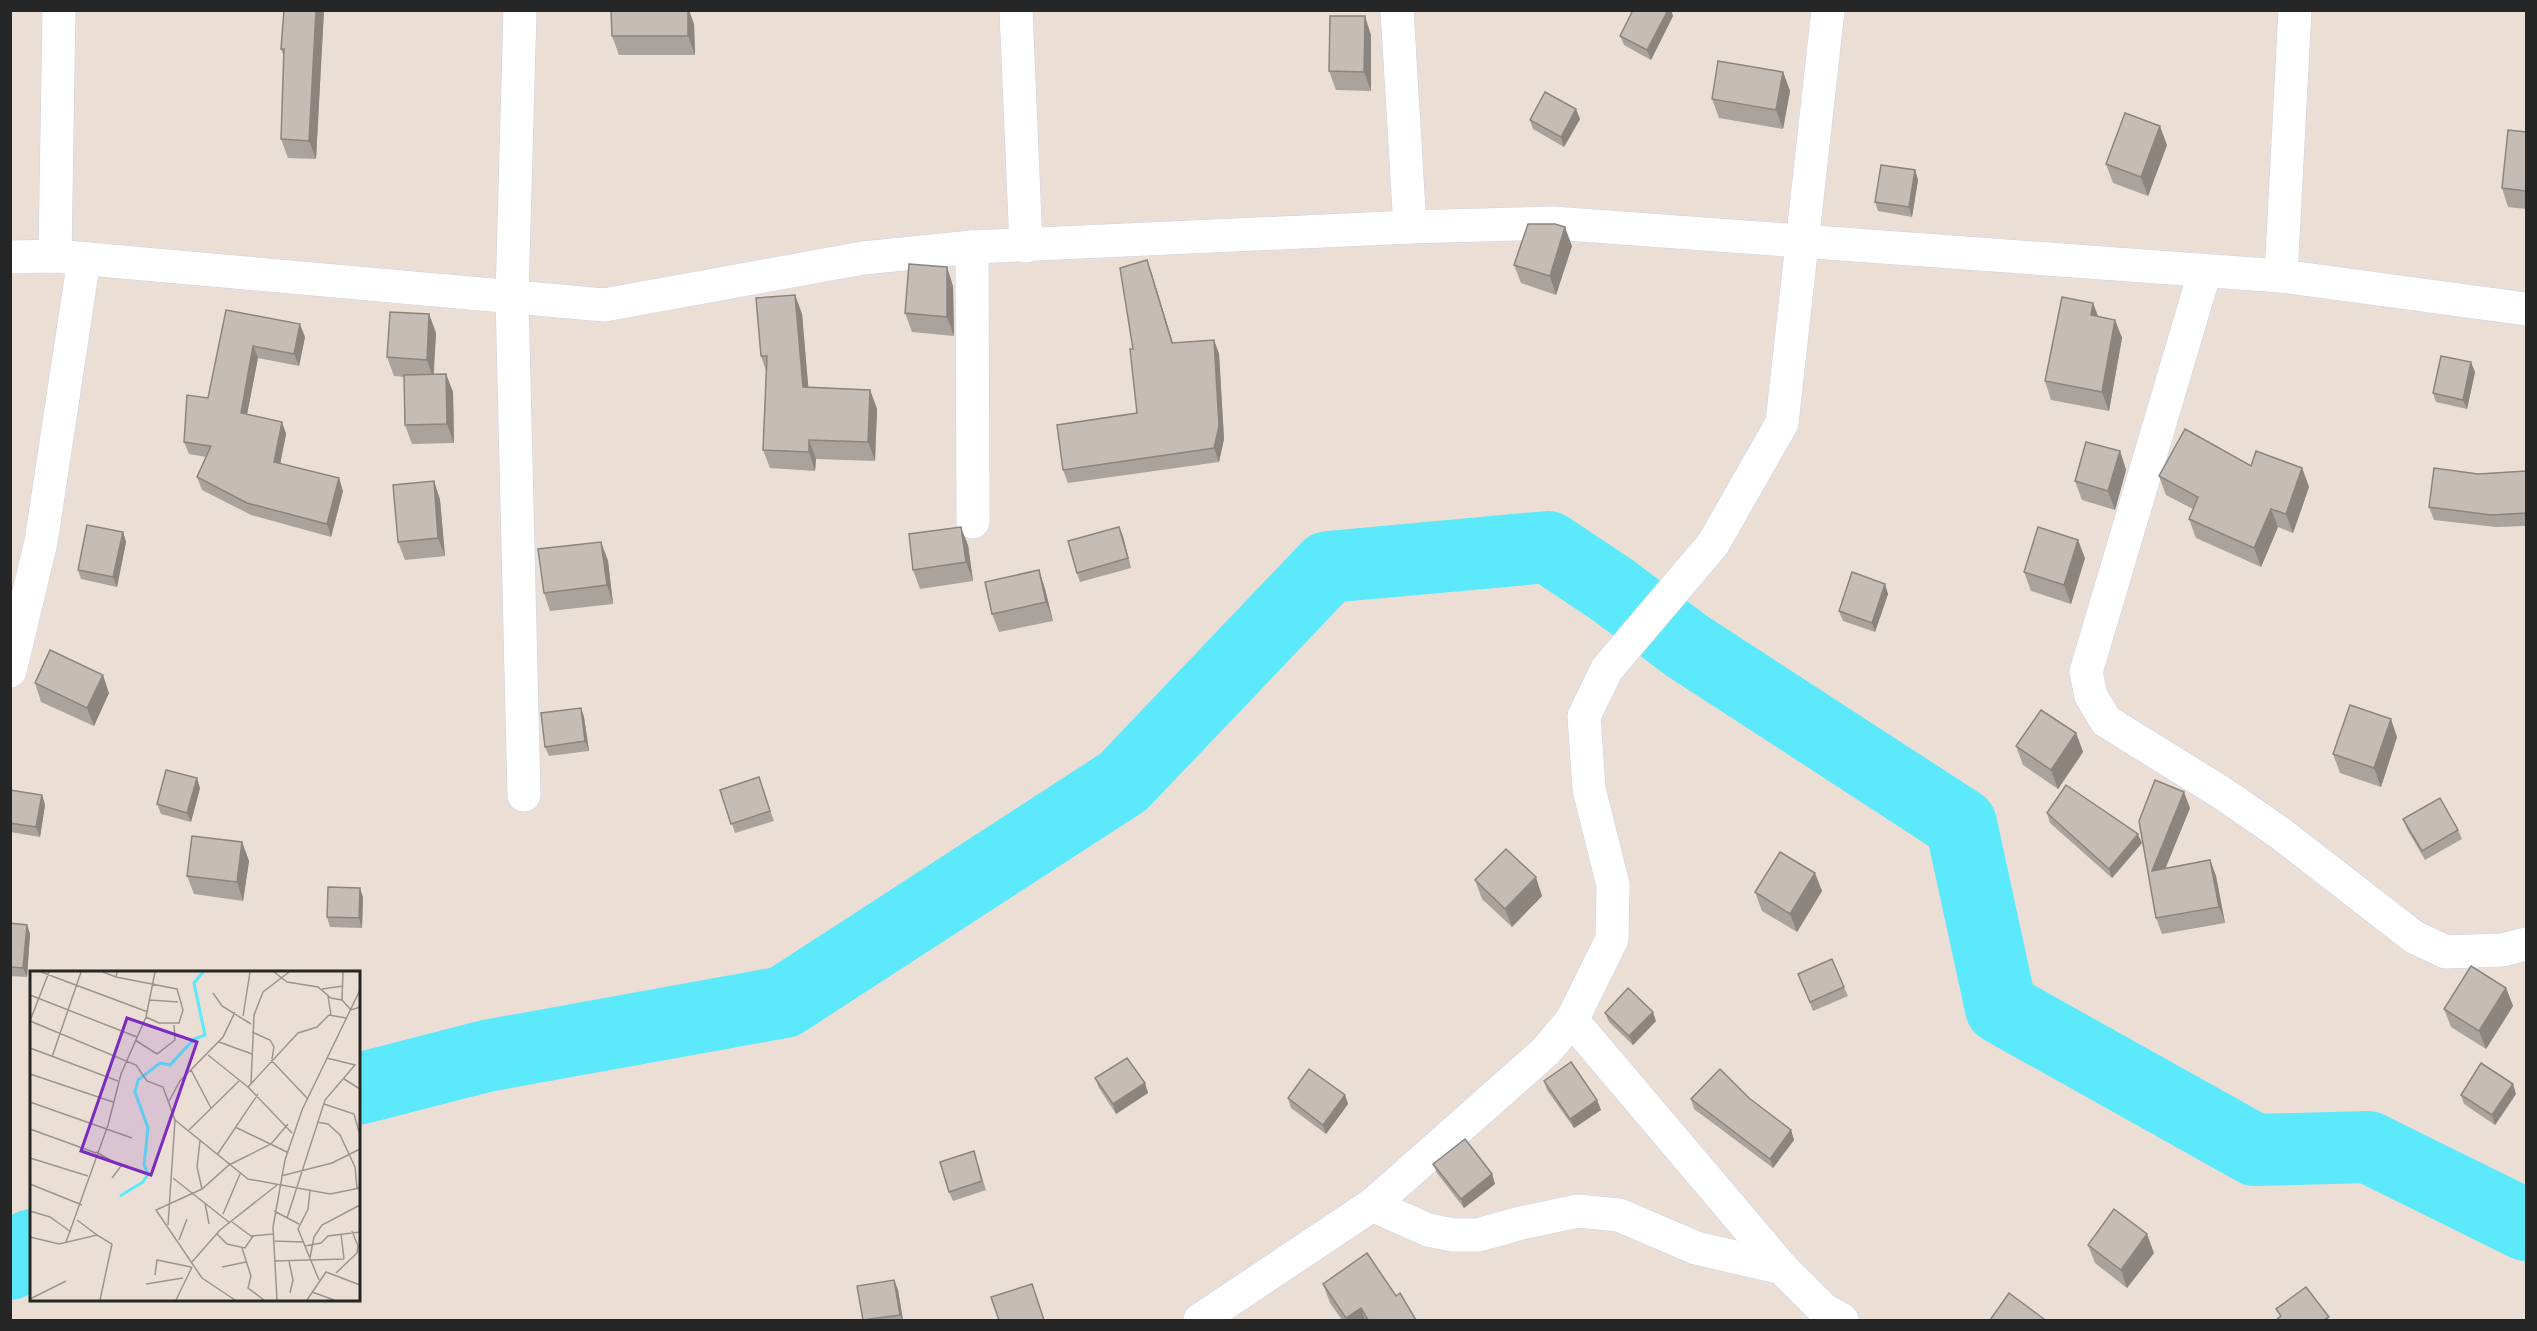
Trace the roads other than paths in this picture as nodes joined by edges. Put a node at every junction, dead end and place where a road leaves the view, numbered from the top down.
1 (59, 10) edge
2 (520, 10) edge
3 (1016, 10) edge
4 (1397, 10) edge
5 (1828, 10) edge
6 (2295, 10) edge
7 (1410, 227) junction
8 (1801, 240) junction
9 (1026, 246) junction
10 (972, 247) junction
11 (10, 257) edge
12 (69, 258) junction
13 (2205, 271) junction
14 (2281, 276) junction
15 (512, 297) junction
16 (2526, 309) edge
17 (973, 522) dead end
18 (10, 670) edge
19 (524, 795) dead end
20 (2526, 944) edge
21 (1572, 1020) junction
22 (1372, 1204) junction
23 (1782, 1268) junction
24 (1200, 1320) edge
25 (1842, 1320) edge

1 - 12 street
2 - 15 street
3 - 9 street
4 - 7 street
5 - 8 street
6 - 14 street
7 - 8 street
7 - 9 street
8 - 13 street
8 - 21 street
9 - 10 street
10 - 15 street
10 - 17 street
11 - 12 street
12 - 15 street
12 - 18 street
13 - 14 street
13 - 20 street
14 - 16 street
15 - 19 street
21 - 22 street
21 - 23 street
22 - 23 street
22 - 24 street
23 - 25 street

